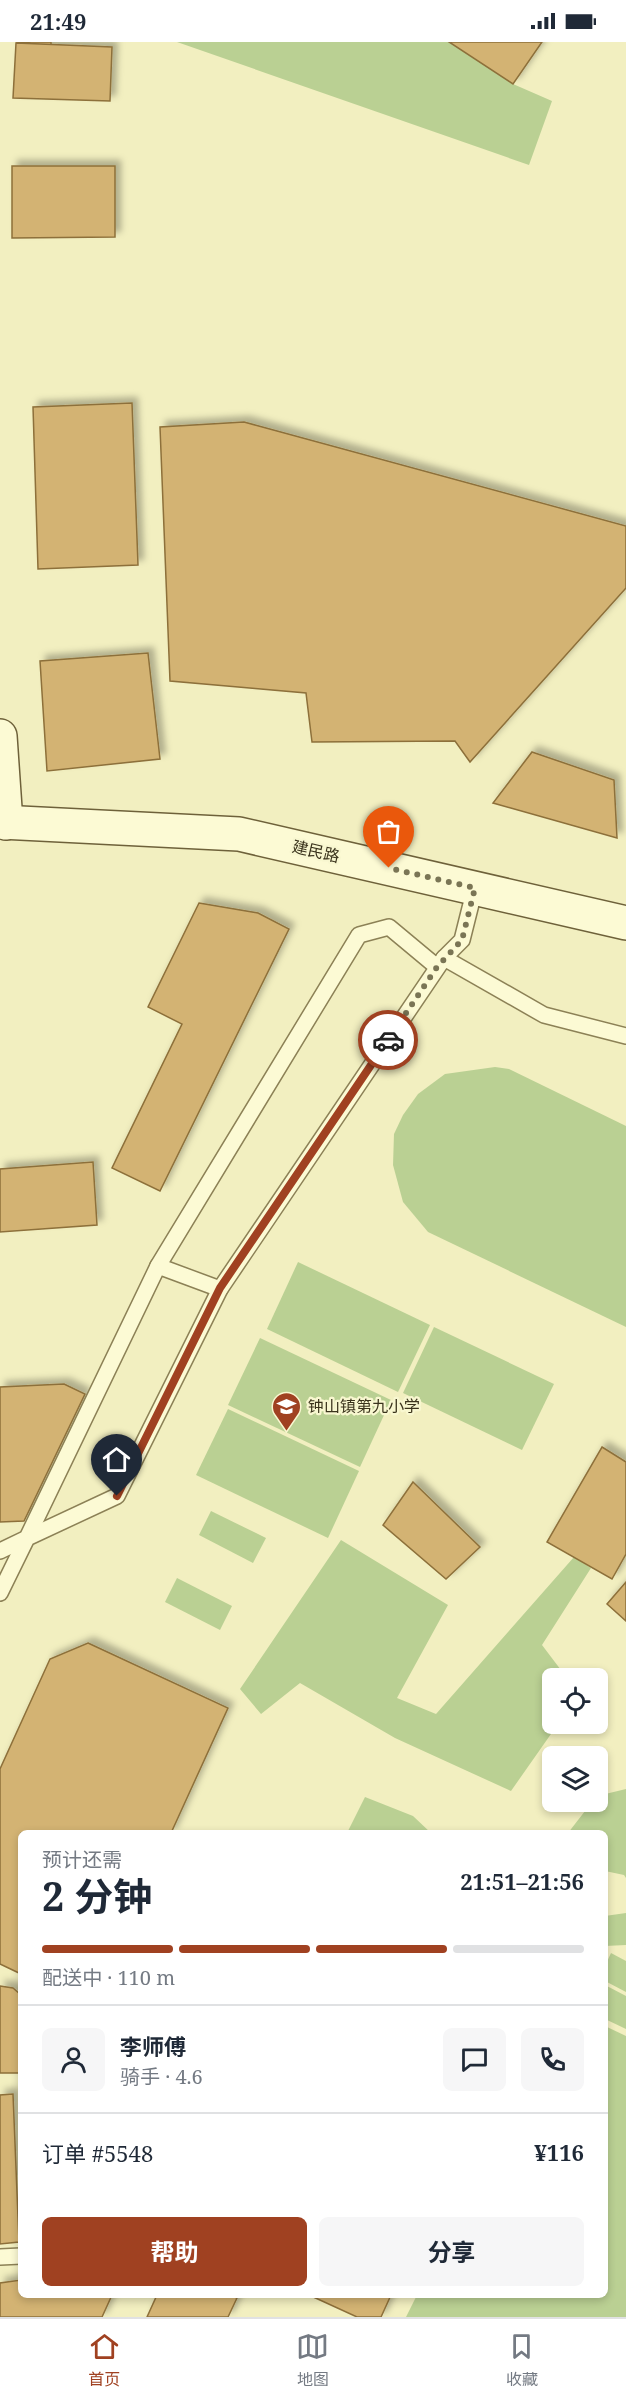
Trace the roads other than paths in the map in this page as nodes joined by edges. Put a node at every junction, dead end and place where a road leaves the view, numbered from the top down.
1 (0, 736) edge
2 (3, 822) edge
3 (475, 888) junction
4 (626, 923) edge
5 (441, 963) junction
6 (626, 1036) edge
7 (158, 1266) junction
8 (220, 1288) junction
9 (27, 1538) junction
10 (0, 1551) edge
11 (0, 1593) edge
12 (18, 2256) edge
13 (0, 2257) edge

1 - 2 street
2 - 3 street, 建民路
3 - 4 street, 建民路
3 - 5 lane
5 - 6 lane
5 - 7 lane
5 - 8 lane
7 - 8 lane
7 - 9 lane
8 - 9 lane
9 - 10 lane
9 - 11 lane
12 - 13 lane

